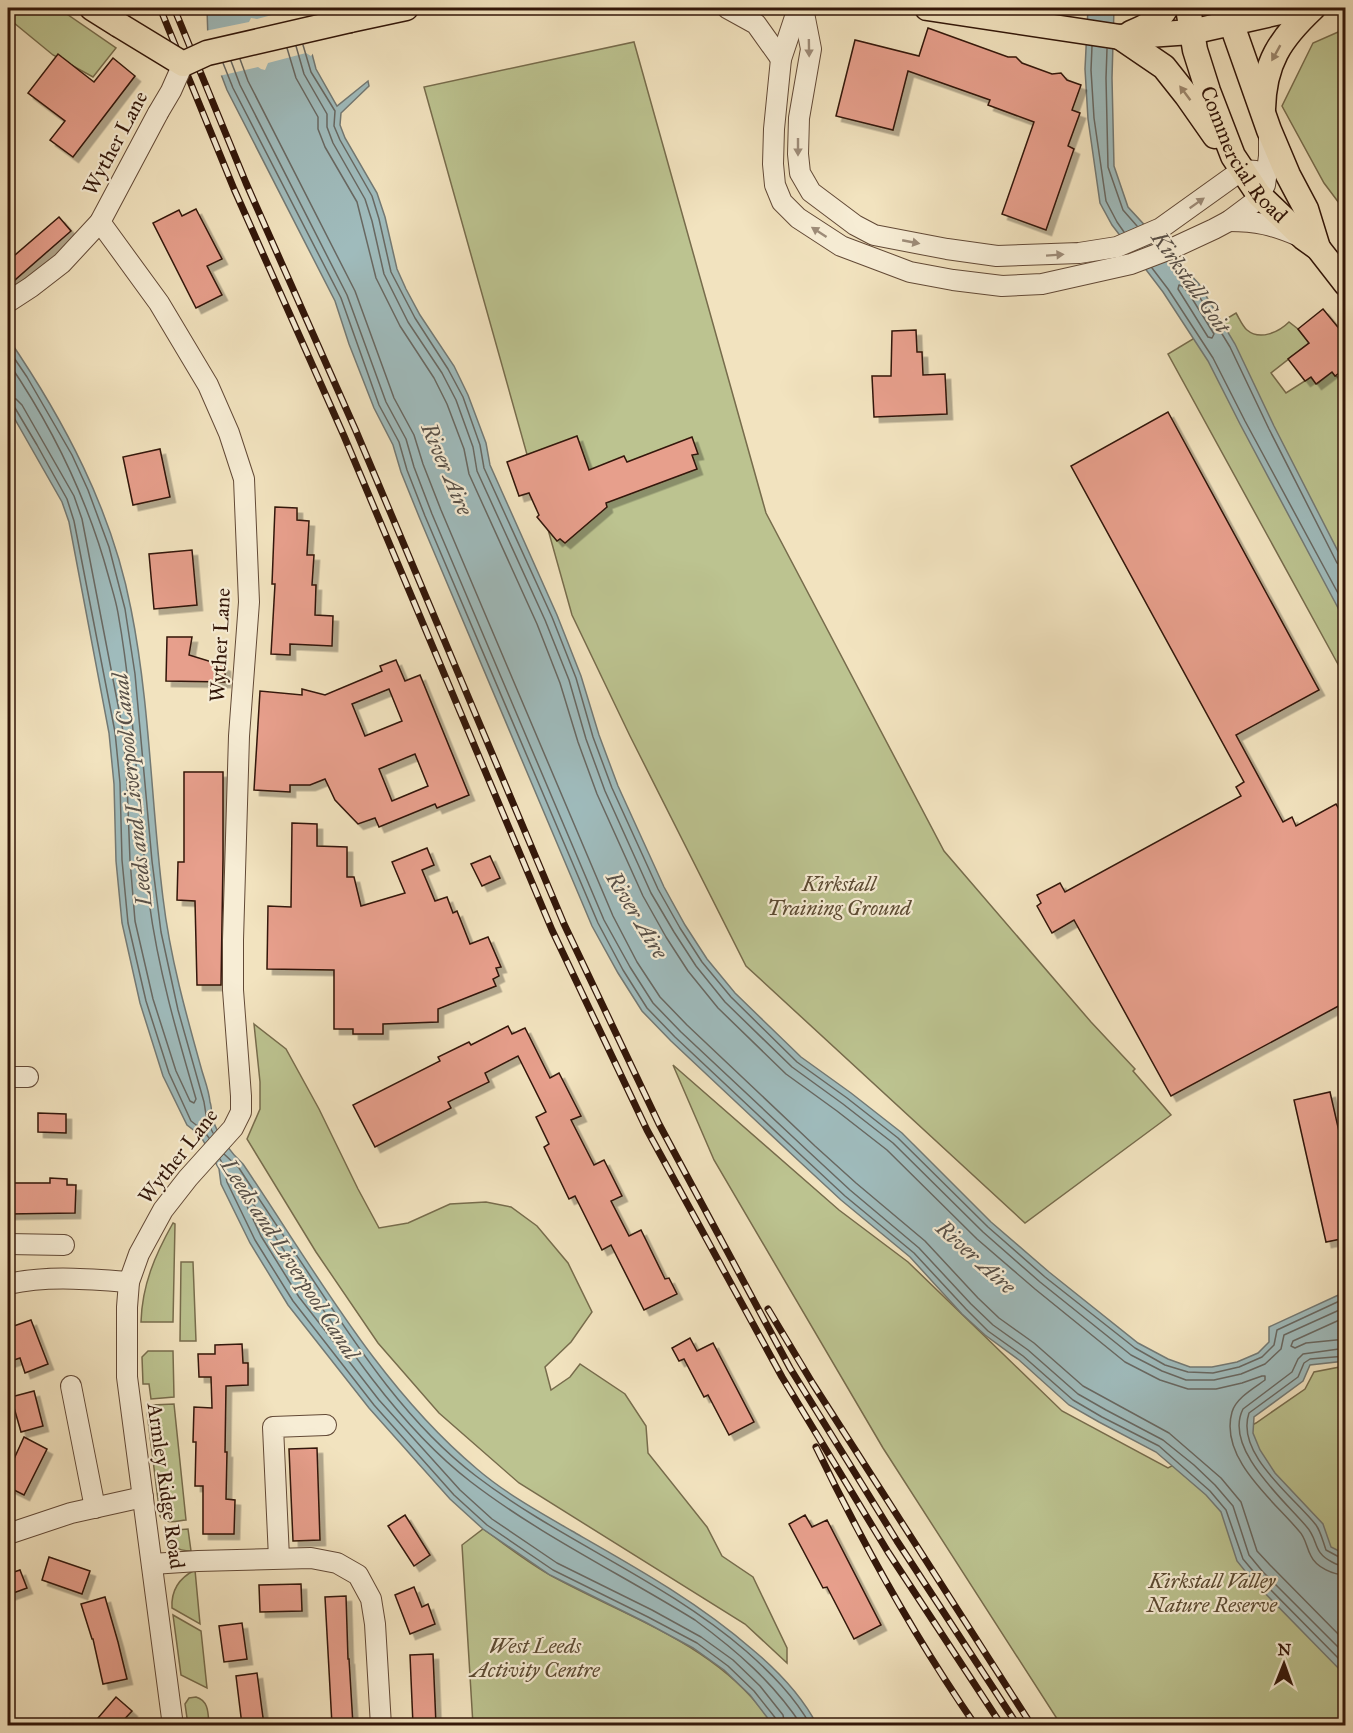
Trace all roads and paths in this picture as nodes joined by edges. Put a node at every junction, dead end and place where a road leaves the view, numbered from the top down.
1 (92, 8) edge
2 (406, 8) edge
3 (727, 8) edge
4 (798, 8) edge
5 (803, 8) edge
6 (927, 8) edge
7 (1166, 8) edge
8 (1188, 8) edge
9 (1298, 8) edge
10 (1313, 8) edge
11 (1228, 15) edge
12 (1120, 37) junction
13 (1192, 37) junction
14 (781, 59) junction
15 (183, 64) junction
16 (1266, 123) junction
17 (1236, 166) junction
18 (1263, 185) junction
19 (1306, 209) junction
20 (1229, 221) junction
21 (100, 222) junction
22 (855, 225) junction
23 (1311, 243) junction
24 (841, 246) junction
25 (1346, 284) edge
26 (8, 302) edge
27 (8, 1077) edge
28 (28, 1077) dead end
29 (8, 1244) edge
30 (64, 1245) dead end
31 (139, 1254) joint
32 (129, 1282) junction
33 (8, 1284) edge
34 (71, 1386) dead end
35 (326, 1425) dead end
36 (143, 1497) junction
37 (95, 1508) junction
38 (8, 1534) edge
39 (279, 1558) junction
40 (152, 1564) junction
41 (173, 1725) edge
42 (381, 1725) edge

1 - 15 main road, bridge
2 - 15 main road, bridge
3 - 14 street
4 - 14 street
5 -> 22 street
6 - 12 main road
7 - 12 main road
8 - 13 main road, Commercial Road
9 - 11 main road
10 -> 16 main road
11 - 13 main road
11 - 16 main road, Commercial Road
12 - 13 main road
17 -> 12 main road
13 - 17 main road, Commercial Road
24 -> 14 street
15 - 21 street, Wyther Lane, bridge
16 - 18 street
16 - 19 main road, Commercial Road
17 - 18 main road, Commercial Road
22 -> 17 street
18 - 19 street
18 - 20 street
18 - 23 main road, Commercial Road
19 - 23 main road, Commercial Road
20 - 23 street
20 - 24 street
21 - 26 street
21 - 31 street, Wyther Lane
22 - 24 street
23 - 25 main road, Commercial Road
27 - 28 street
29 - 30 street
31 - 32 street, Armley Ridge Road
32 - 33 street
32 - 36 street, Armley Ridge Road
34 - 37 street
35 - 39 street
36 - 37 street
36 - 40 street, Armley Ridge Road
37 - 38 street
39 - 40 street
39 - 42 street
40 - 41 street, Armley Ridge Road

